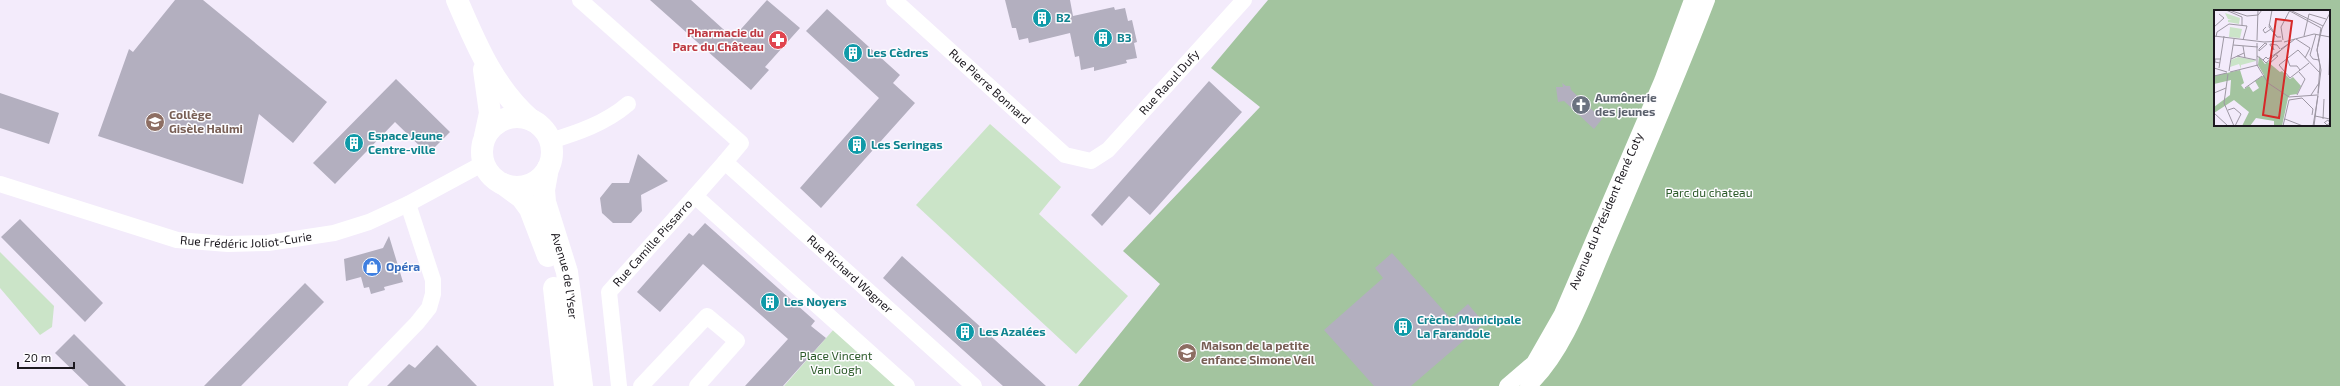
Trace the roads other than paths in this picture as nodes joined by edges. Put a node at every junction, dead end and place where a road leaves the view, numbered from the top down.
1 (457, 0) edge
2 (580, 0) edge
3 (894, 0) edge
4 (1244, 0) edge
5 (1692, 0) edge
6 (1706, 0) edge
7 (481, 55) junction
8 (628, 104) dead end
9 (531, 120) junction
10 (485, 136) junction
11 (550, 141) junction
12 (1091, 160) joint
13 (725, 162) junction
14 (484, 163) junction
15 (548, 168) junction
16 (0, 184) edge
17 (503, 184) junction
18 (695, 196) junction
19 (408, 204) junction
20 (356, 386) edge
21 (565, 386) edge
22 (582, 386) edge
23 (619, 386) edge
24 (641, 386) edge
25 (697, 386) edge
26 (907, 386) edge
27 (974, 386) edge
28 (1507, 386) edge
29 (1528, 386) edge

1 - 7 main road
2 - 13 street
3 - 12 street, Rue Pierre Bonnard
4 - 12 street, Rue Raoul Dufy
5 - 28 street, Avenue du Président René Coty
6 - 29 street, Avenue du Président René Coty
7 - 9 main road
7 - 10 main road
8 - 11 street
9 - 10 main road
9 - 11 main road
10 - 14 main road
11 - 15 main road
13 - 18 street
13 - 27 street, Rue Richard Wagner
14 - 17 main road
14 - 19 street, Rue Frédéric Joliot-Curie
15 - 17 main road
15 - 22 main road, Avenue de l'Yser
16 - 19 street, Rue Frédéric Joliot-Curie
17 - 21 main road, Avenue de l'Yser
18 - 23 street, Rue Camille Pissarro
18 - 26 street
19 - 20 street
24 - 25 street

